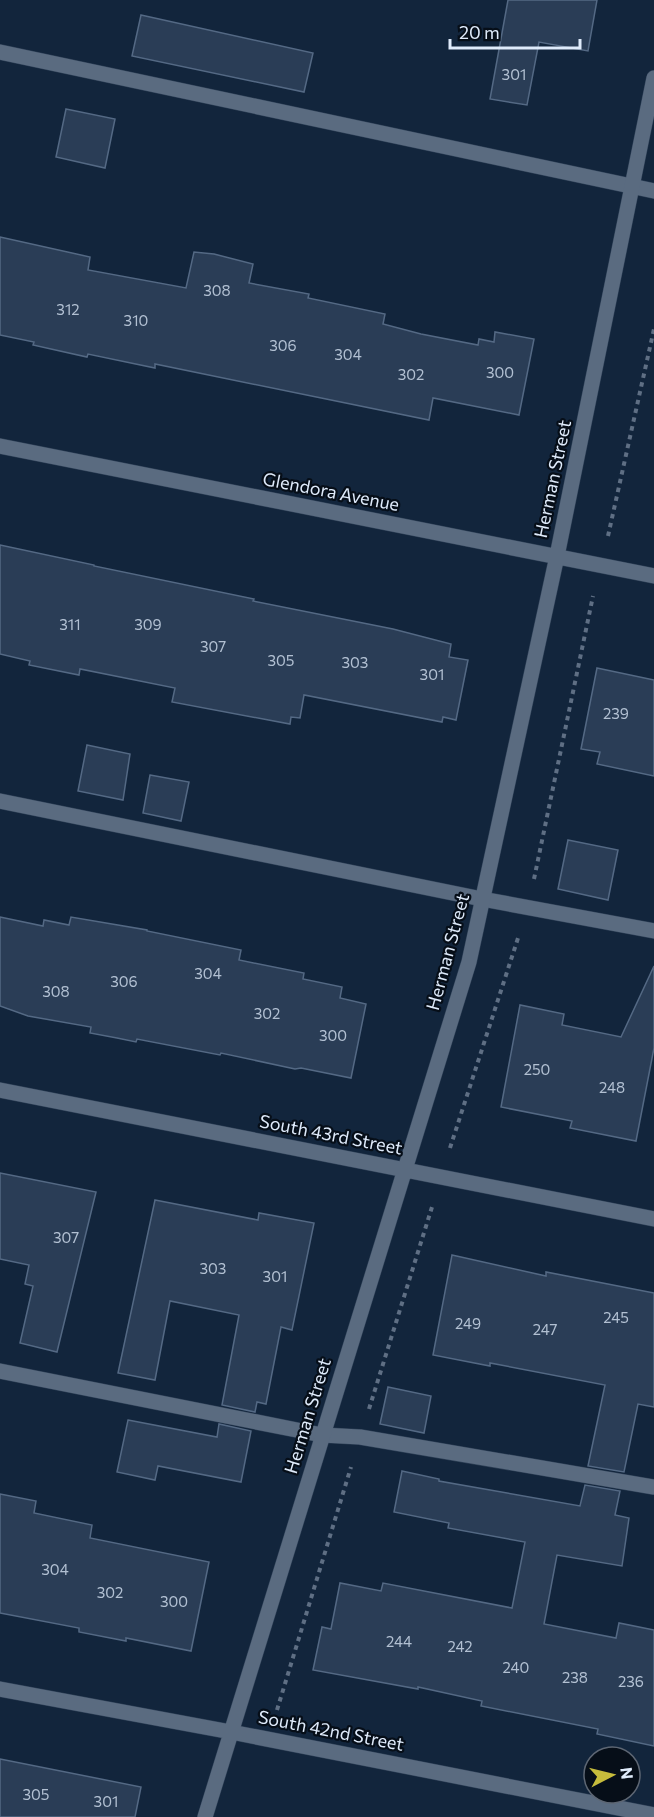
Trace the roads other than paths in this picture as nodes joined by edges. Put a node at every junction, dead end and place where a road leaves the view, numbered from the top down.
1 (0, 52) edge
2 (654, 78) edge
3 (632, 186) junction
4 (654, 191) edge
5 (0, 446) edge
6 (557, 556) junction
7 (654, 576) edge
8 (0, 801) edge
9 (482, 899) junction
10 (654, 931) edge
11 (0, 1090) edge
12 (404, 1169) junction
13 (654, 1219) edge
14 (0, 1371) edge
15 (322, 1435) junction
16 (654, 1487) edge
17 (0, 1689) edge
18 (231, 1732) junction
19 (654, 1815) edge
20 (205, 1817) edge

1 - 3 street
2 - 3 street, Herman Street
3 - 4 street
3 - 6 street, Herman Street
5 - 6 street, Glendora Avenue
6 - 7 street, Glendora Avenue
6 - 9 street, Herman Street
8 - 9 street
9 - 10 street
9 - 12 street, Herman Street
11 - 12 street, South 43rd Street
12 - 13 street, South 43rd Street
12 - 15 street, Herman Street
14 - 15 street
15 - 16 street
15 - 18 street, Herman Street
17 - 18 street, South 42nd Street
18 - 19 street, South 42nd Street
18 - 20 street, Herman Street

